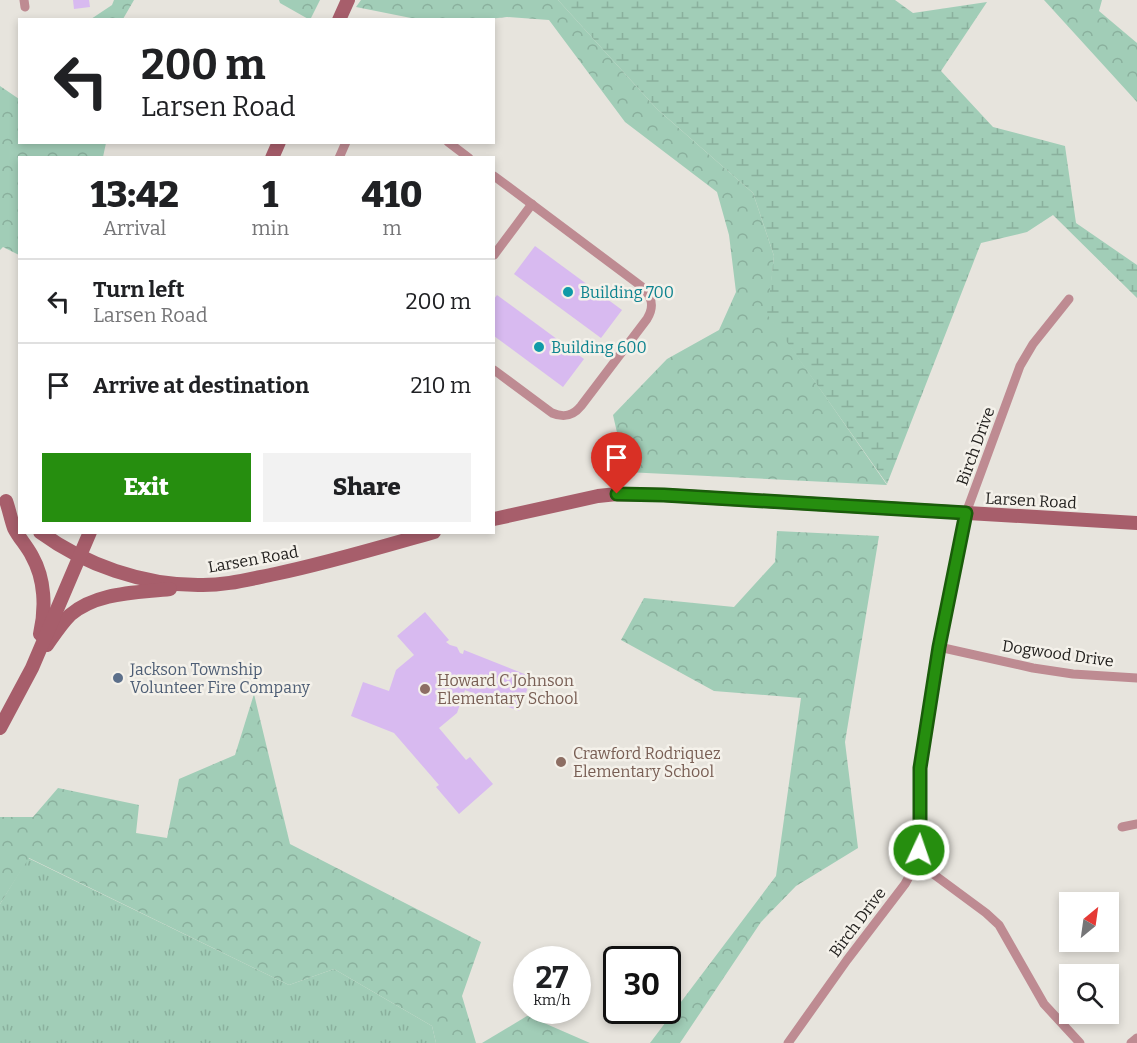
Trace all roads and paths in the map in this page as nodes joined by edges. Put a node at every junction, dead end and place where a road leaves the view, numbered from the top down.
1 (348, 0) edge
2 (340, 18) edge
3 (451, 144) edge
4 (466, 156) edge
5 (495, 177) edge
6 (532, 204) junction
7 (495, 254) edge
8 (1069, 299) dead end
9 (495, 371) edge
10 (3, 496) edge
11 (18, 513) edge
12 (966, 513) junction
13 (495, 519) edge
14 (1137, 523) edge
15 (43, 534) edge
16 (89, 534) edge
17 (427, 534) edge
18 (79, 555) junction
19 (198, 585) junction
20 (939, 647) junction
21 (33, 665) junction
22 (1137, 678) edge
23 (0, 728) edge
24 (1137, 824) edge
25 (1122, 828) dead end
26 (917, 862) junction
27 (1137, 1038) edge
28 (788, 1043) edge
29 (1080, 1043) edge
30 (1131, 1043) edge

1 - 2 street
3 - 4 street
5 - 6 street
6 - 7 street
6 - 9 street
8 - 12 street, Birch Drive
10 - 11 street
10 - 21 street
12 - 13 street, Larsen Road
12 - 14 street, Larsen Road
12 - 20 street, Birch Drive
15 - 18 street, Larsen Road
16 - 18 street
17 - 19 street, Larsen Road
18 - 19 street, Larsen Road
18 - 21 street
19 - 21 street
20 - 22 street, Dogwood Drive
20 - 26 street, Birch Drive
21 - 23 street
24 - 25 street
26 - 28 street, Birch Drive
26 - 29 street
27 - 30 street

